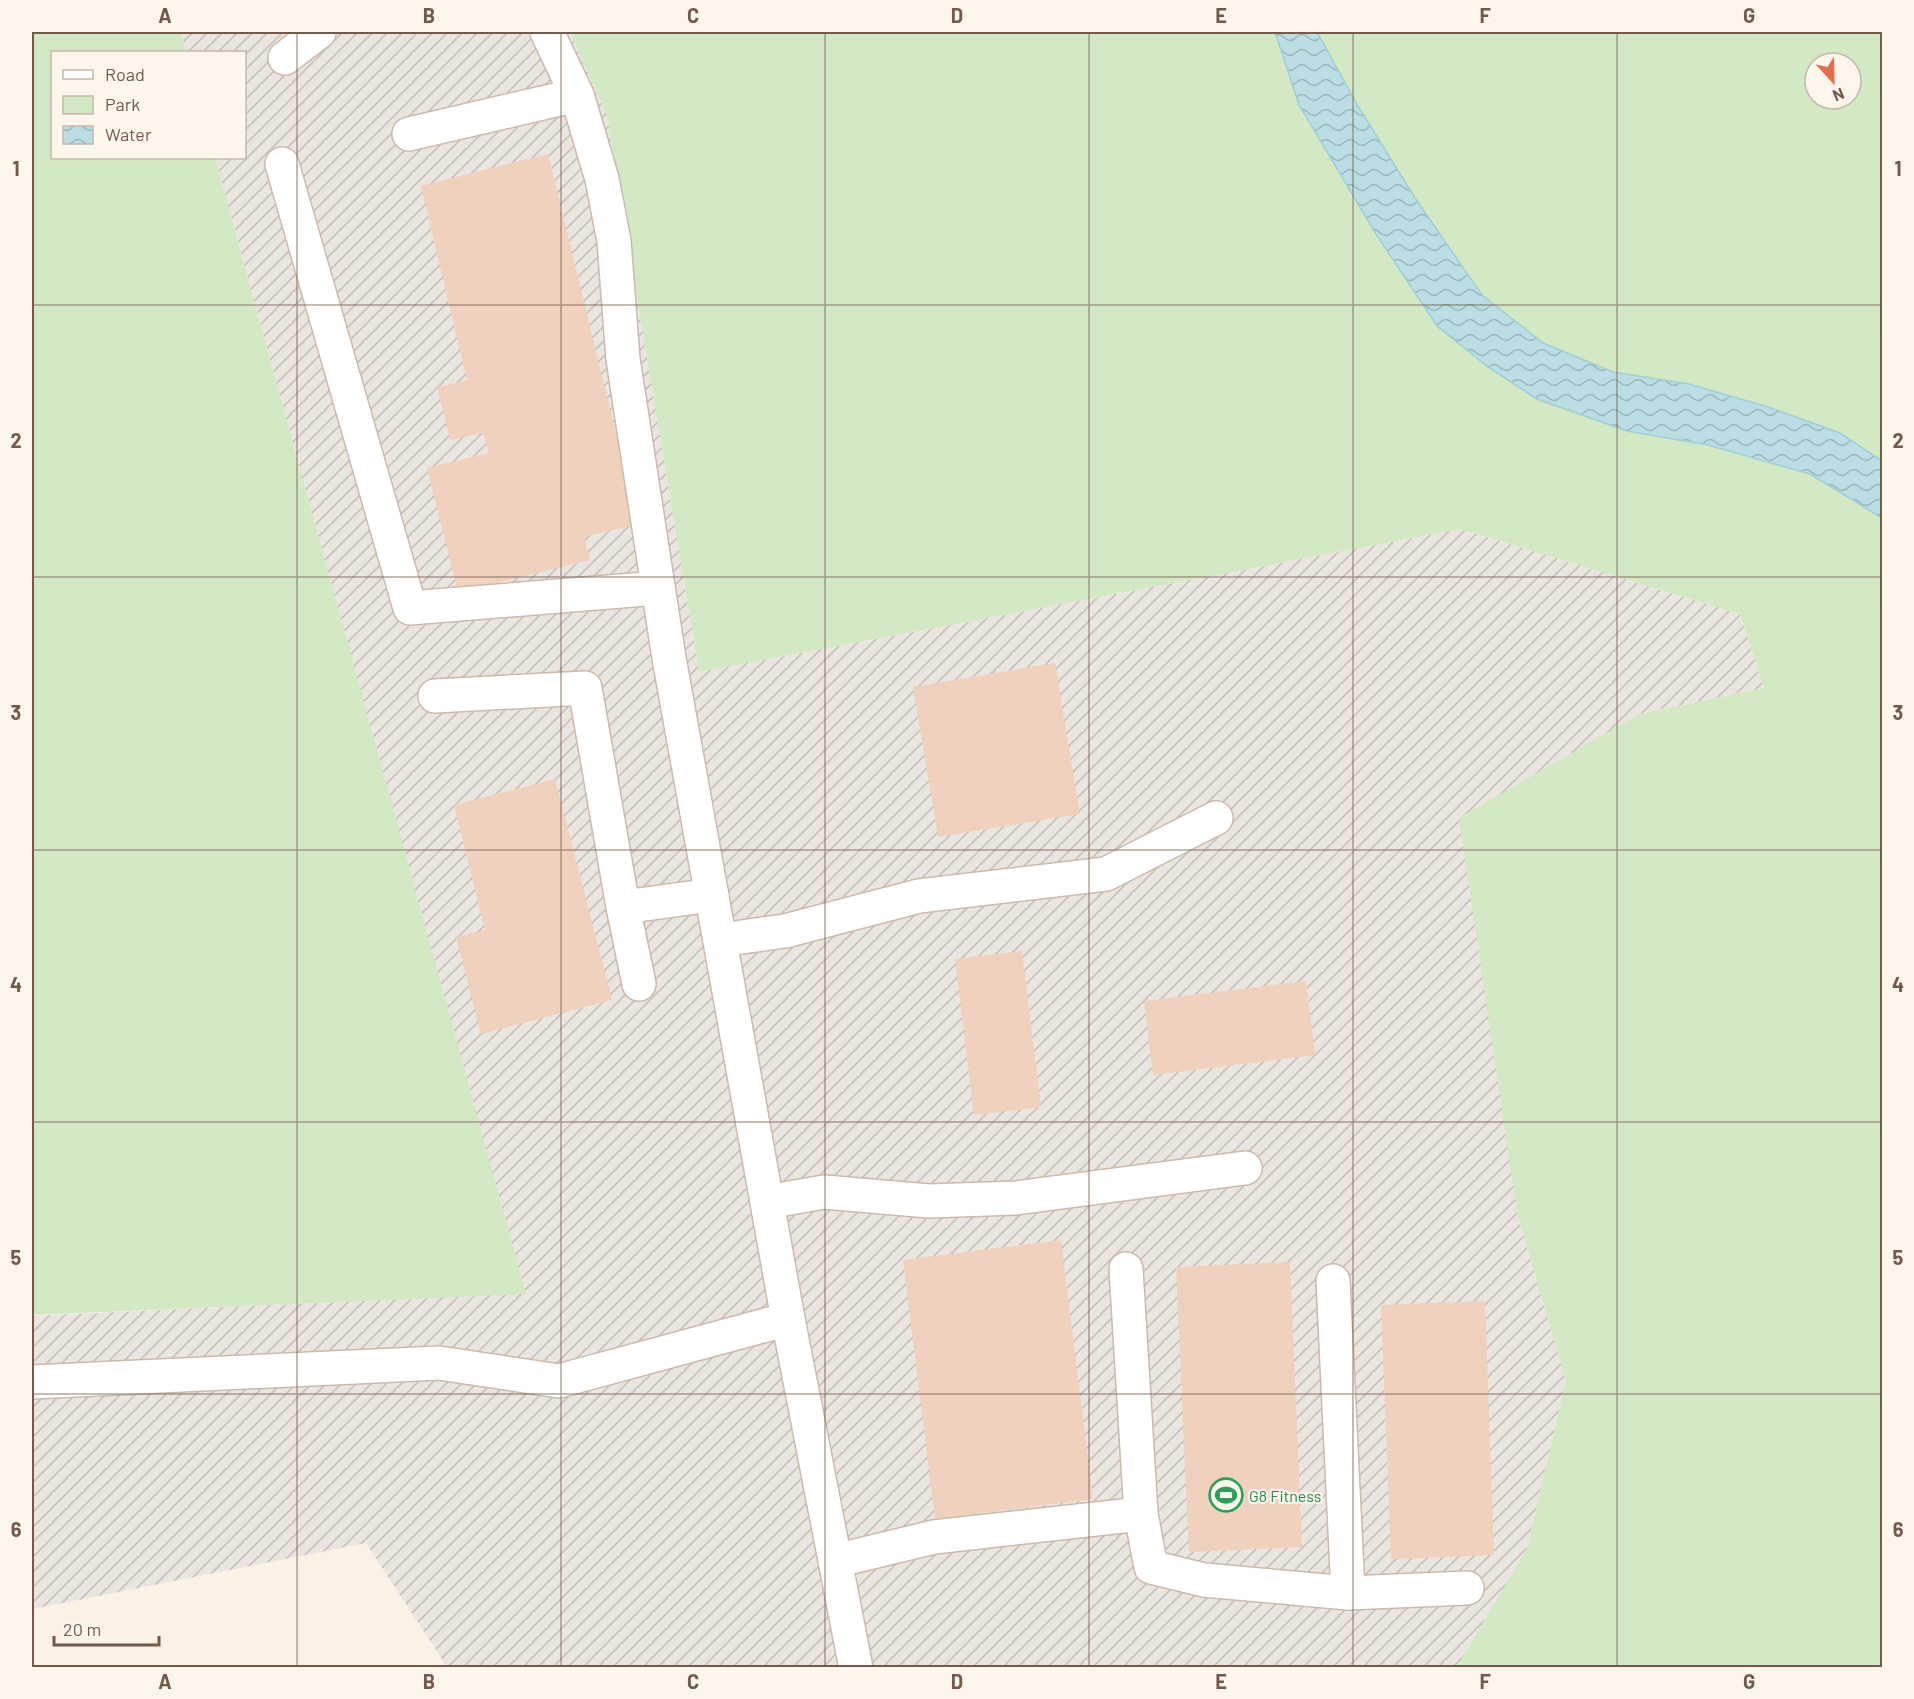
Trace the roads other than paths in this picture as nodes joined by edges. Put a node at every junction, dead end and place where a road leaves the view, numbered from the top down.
1 (319, 32) edge
2 (547, 32) edge
3 (285, 58) dead end
4 (577, 95) junction
5 (409, 134) dead end
6 (282, 164) dead end
7 (658, 588) junction
8 (435, 696) dead end
9 (1216, 818) dead end
10 (712, 895) junction
11 (623, 907) junction
12 (720, 940) junction
13 (639, 984) dead end
14 (1245, 1168) dead end
15 (767, 1202) junction
16 (1126, 1269) dead end
17 (1333, 1281) dead end
18 (788, 1318) junction
19 (32, 1382) edge
20 (1141, 1514) junction
21 (835, 1561) junction
22 (1467, 1588) dead end
23 (1348, 1593) junction
24 (856, 1668) edge

1 - 3 lane
2 - 4 lane
4 - 5 lane
4 - 7 lane
6 - 7 lane
7 - 10 lane
8 - 11 lane
9 - 12 lane
10 - 11 lane
10 - 12 lane
11 - 13 lane
12 - 15 lane
14 - 15 lane
15 - 18 lane
16 - 20 lane
17 - 23 lane
18 - 19 lane
18 - 21 lane
20 - 21 lane
20 - 23 lane
21 - 24 lane
22 - 23 lane

